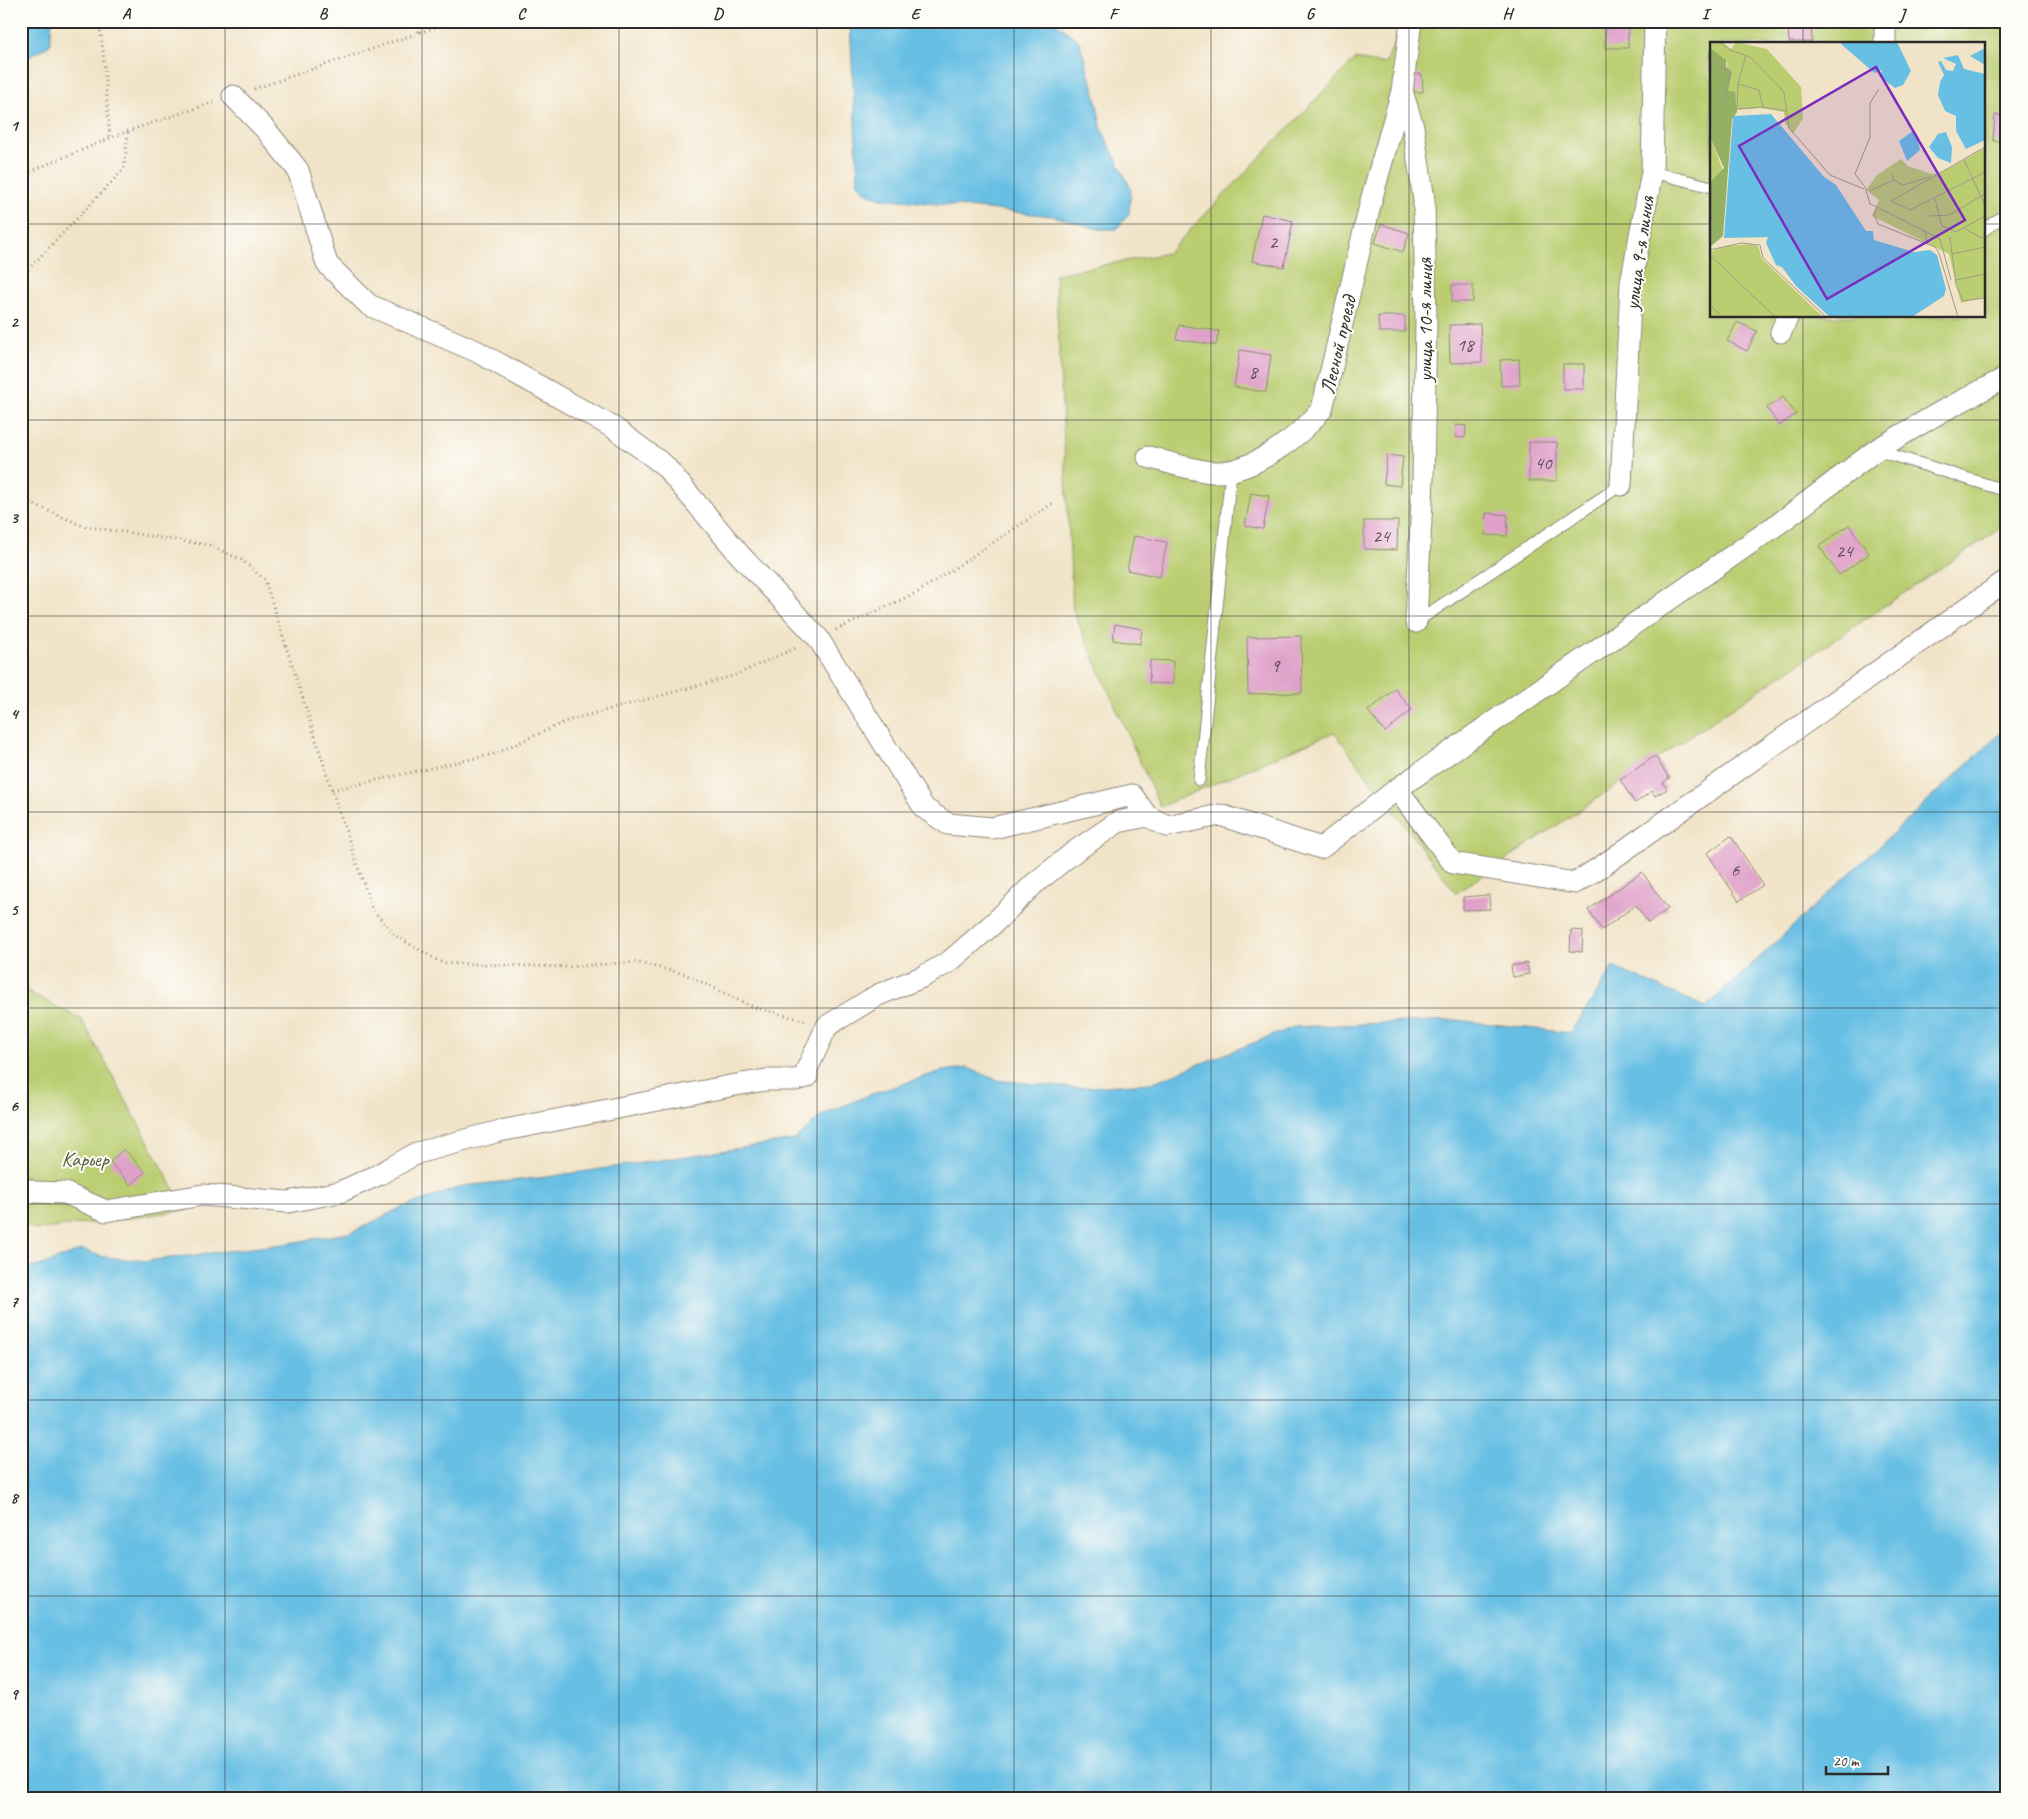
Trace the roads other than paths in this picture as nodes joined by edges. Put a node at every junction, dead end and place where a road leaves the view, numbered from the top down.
1 (1411, 21) edge
2 (1655, 21) edge
3 (1884, 21) edge
4 (1884, 42) edge
5 (1402, 91) junction
6 (233, 96) dead end
7 (1652, 172) junction
8 (1710, 186) edge
9 (2007, 214) edge
10 (1986, 229) edge
11 (2007, 377) edge
12 (1876, 450) junction
13 (1148, 458) dead end
14 (1231, 472) junction
15 (1621, 485) joint
16 (2007, 491) edge
17 (2007, 580) edge
18 (1416, 622) joint
19 (1199, 780) dead end
20 (1397, 789) junction
21 (1147, 816) junction
22 (21, 1187) edge

1 - 5 street, улица 10-я линия
2 - 7 street, улица 9-я линия
3 - 4 street
5 - 14 street, Лесной проезд
5 - 18 street, улица 10-я линия
6 - 21 street
7 - 8 lane
7 - 15 street, улица 9-я линия
9 - 10 lane
11 - 12 street
12 - 16 lane
12 - 20 street
13 - 14 street, Лесной проезд
14 - 19 lane
15 - 18 lane
17 - 20 street
20 - 21 street
21 - 22 street

